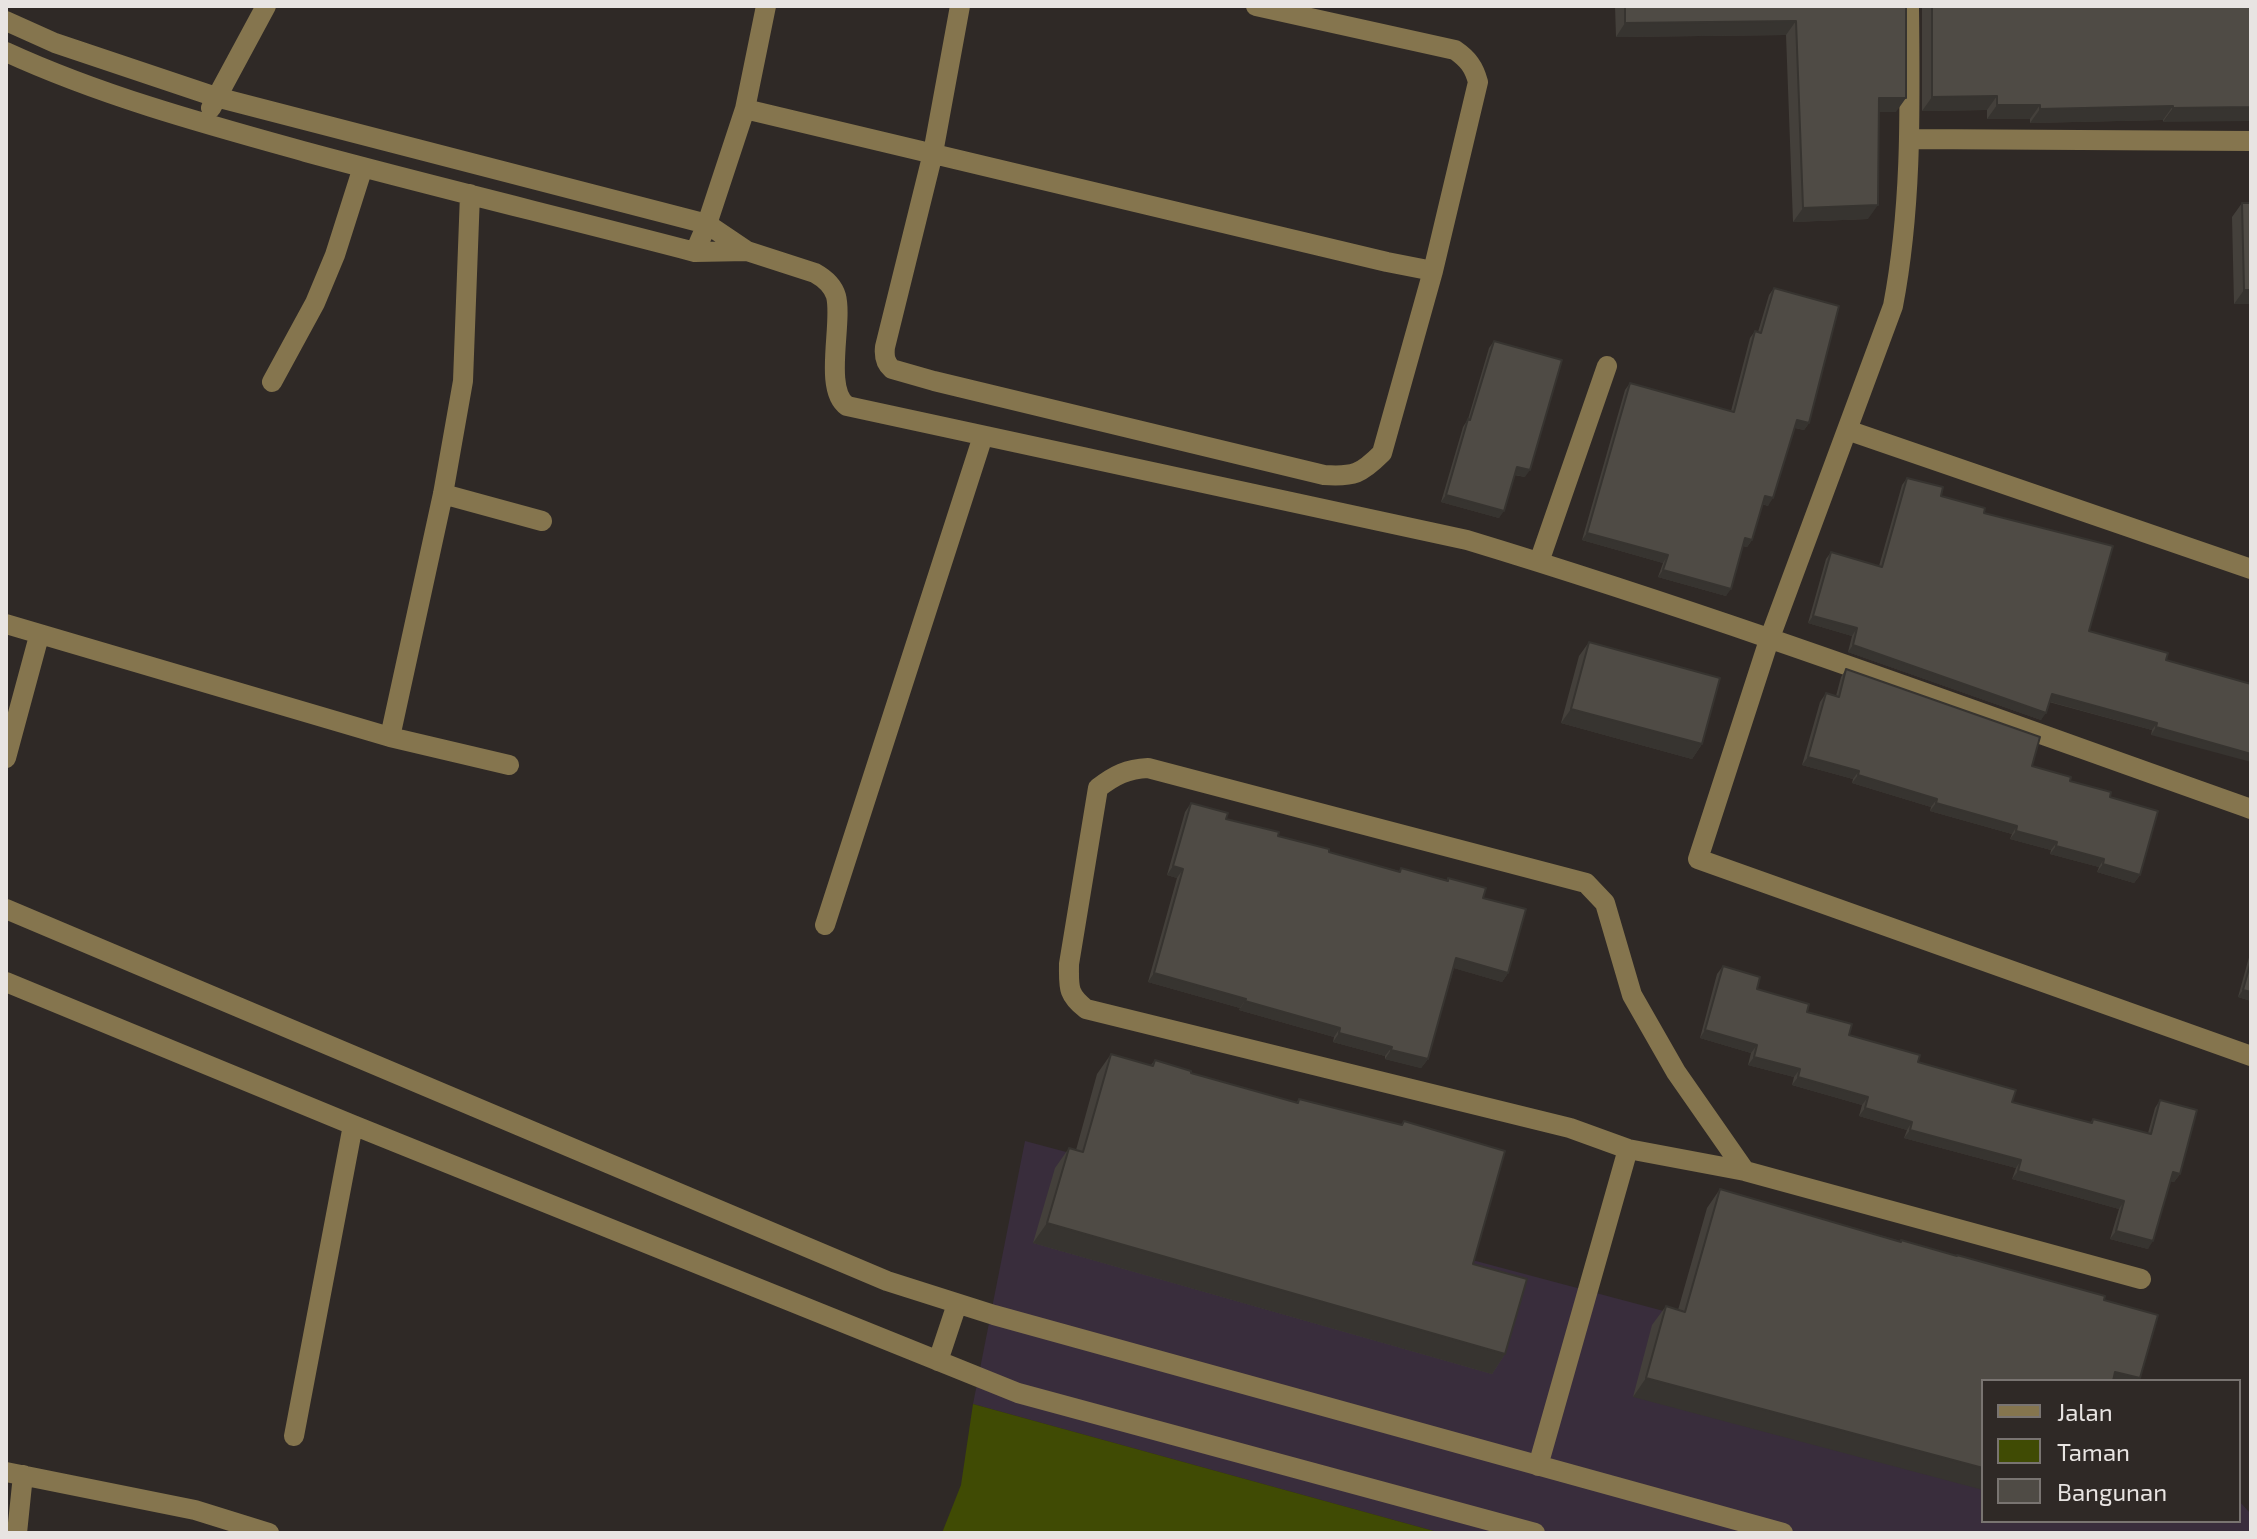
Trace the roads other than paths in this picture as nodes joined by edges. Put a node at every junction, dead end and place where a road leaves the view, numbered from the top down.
1 (266, 6) edge
2 (766, 6) edge
3 (960, 6) edge
4 (1256, 6) edge
5 (1909, 6) edge
6 (6, 21) edge
7 (55, 43) junction
8 (6, 52) edge
9 (44, 69) junction
10 (216, 97) junction
11 (745, 109) junction
12 (203, 124) junction
13 (1911, 139) junction
14 (2251, 141) edge
15 (933, 153) junction
16 (363, 167) junction
17 (470, 194) junction
18 (707, 224) junction
19 (747, 251) junction
20 (695, 252) junction
21 (1433, 271) junction
22 (1607, 366) dead end
23 (272, 382) dead end
24 (1847, 430) junction
25 (983, 436) junction
26 (443, 494) junction
27 (542, 521) dead end
28 (1539, 562) junction
29 (2251, 569) edge
30 (6, 624) edge
31 (39, 636) junction
32 (1769, 640) junction
33 (390, 737) junction
34 (6, 758) edge
35 (509, 765) dead end
36 (2251, 809) edge
37 (6, 909) edge
38 (825, 925) dead end
39 (6, 982) edge
40 (2251, 1056) edge
41 (353, 1125) junction
42 (1628, 1149) junction
43 (1745, 1171) junction
44 (2141, 1279) dead end
45 (957, 1304) junction
46 (938, 1361) junction
47 (294, 1436) dead end
48 (1538, 1466) junction
49 (14, 1474) edge
50 (17, 1533) edge
51 (269, 1533) edge
52 (1535, 1533) edge
53 (1783, 1533) edge

1 - 10 street
2 - 11 street
3 - 15 street
4 - 21 street
5 - 13 street
6 - 7 street
7 - 9 street
7 - 10 street
8 - 9 street
9 - 12 street
10 - 12 street
10 - 18 street
11 - 15 street
11 - 18 street
12 - 16 street
13 - 14 street
13 - 24 street
15 - 21 street
15 - 21 street
16 - 17 street
16 - 23 street
17 - 20 street
17 - 26 street
18 - 19 street
18 - 20 street
19 - 20 street
19 - 25 street
22 - 28 street
24 - 29 street
24 - 32 street
25 - 28 street
25 - 38 street
26 - 27 street
26 - 33 street
28 - 32 street
30 - 31 street
31 - 33 street
31 - 34 street
32 - 36 street
32 - 40 street
33 - 35 street
37 - 45 street
39 - 41 street
41 - 46 street
41 - 47 street
42 - 43 street
42 - 43 street
42 - 48 street
43 - 44 street
45 - 46 street
45 - 48 street
46 - 52 street
48 - 53 street
49 - 50 street
49 - 51 street

